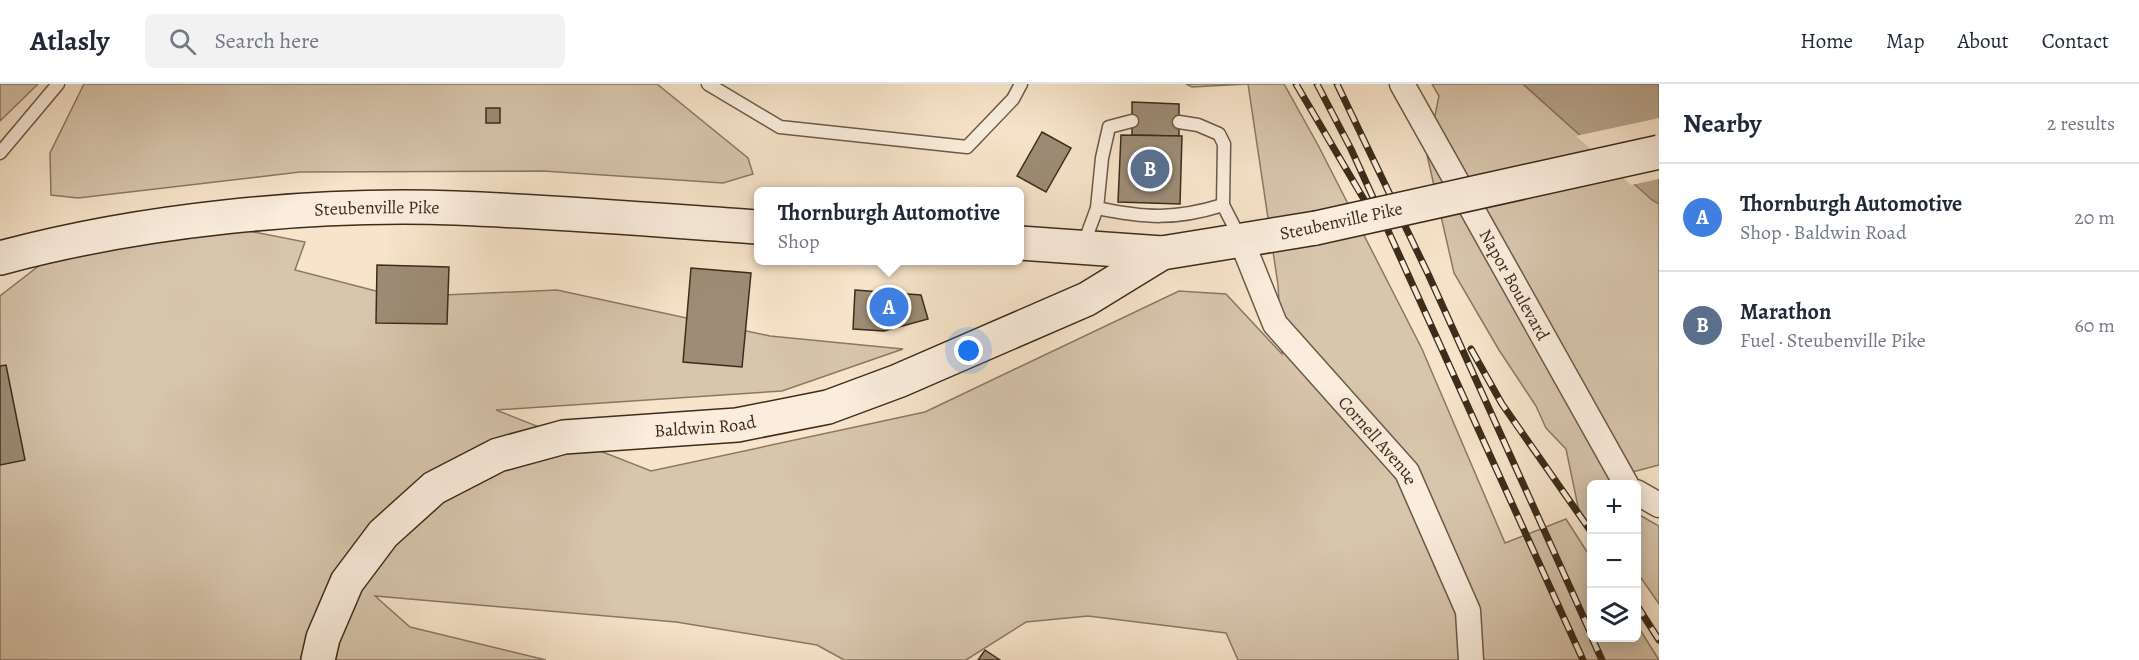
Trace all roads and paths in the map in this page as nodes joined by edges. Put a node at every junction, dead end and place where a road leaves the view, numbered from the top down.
1 (58, 84) edge
2 (708, 84) edge
3 (1021, 84) edge
4 (1402, 84) edge
5 (1132, 121) dead end
6 (1179, 122) dead end
7 (1659, 152) edge
8 (0, 153) edge
9 (1223, 205) junction
10 (1097, 208) junction
11 (754, 227) edge
12 (1242, 242) junction
13 (1024, 243) edge
14 (1083, 247) junction
15 (1162, 253) junction
16 (0, 258) edge
17 (1624, 480) edge
18 (1641, 495) edge
19 (1659, 505) edge
20 (318, 660) edge
21 (1471, 660) edge

1 - 8 lane
2 - 3 lane
4 - 17 street, Napor Boulevard
5 - 10 lane
6 - 9 lane
7 - 12 main road, Steubenville Pike, bridge
9 - 10 lane
9 - 12 lane
10 - 14 lane
11 - 16 main road, Steubenville Pike
12 - 15 main road, Steubenville Pike
12 - 21 street, Cornell Avenue
13 - 14 main road, Steubenville Pike
14 - 15 main road, Steubenville Pike
15 - 20 main road, Baldwin Road
18 - 19 street

